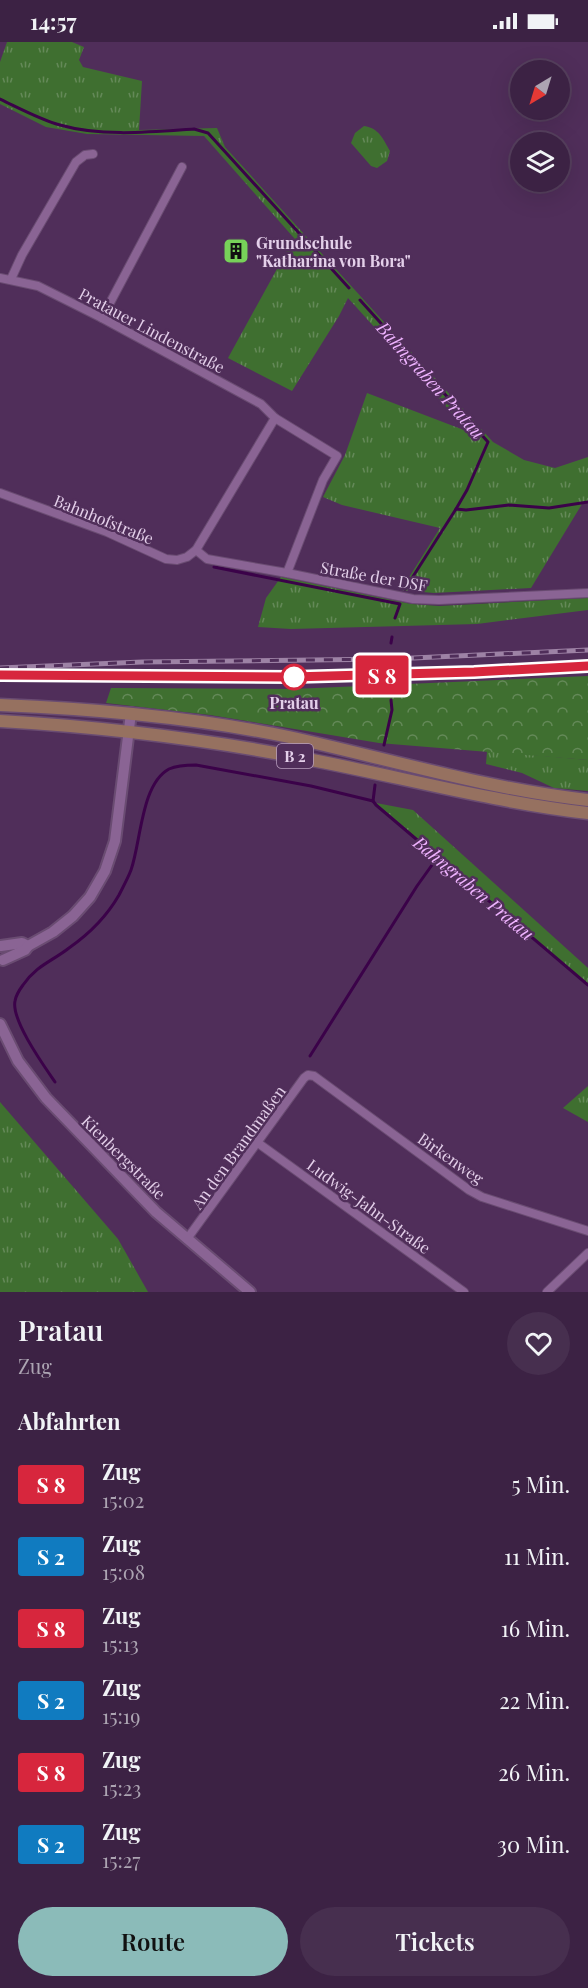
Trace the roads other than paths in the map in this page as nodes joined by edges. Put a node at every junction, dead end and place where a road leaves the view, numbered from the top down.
1 (93, 154) dead end
2 (182, 167) dead end
3 (0, 278) edge
4 (11, 279) junction
5 (102, 318) junction
6 (275, 418) junction
7 (0, 494) edge
8 (196, 550) junction
9 (286, 573) junction
10 (588, 593) edge
11 (0, 705) edge
12 (131, 713) junction
13 (0, 721) edge
14 (129, 731) junction
15 (588, 800) edge
16 (588, 813) edge
17 (0, 945) edge
18 (28, 946) junction
19 (2, 964) edge
20 (0, 1024) edge
21 (314, 1076) joint
22 (258, 1143) junction
23 (588, 1231) edge
24 (187, 1239) junction
25 (588, 1253) edge
26 (250, 1292) edge
27 (464, 1292) edge
28 (547, 1292) edge

1 - 4 street
2 - 5 street
3 - 4 street, Pratauer Lindenstraße
4 - 5 street, Pratauer Lindenstraße
5 - 6 street, Pratauer Lindenstraße
6 - 8 street
6 - 9 street, Pratauer Lindenstraße
7 - 8 street, Bahnhofstraße
8 - 9 street, Straße der DSF
9 - 10 street, Straße der DSF
11 - 12 main road, B 2
12 - 14 main road
12 - 15 main road, B 2
13 - 14 main road, B 2
14 - 16 main road, B 2
14 - 18 main road
17 - 18 main road
17 - 19 main road
18 - 19 main road
20 - 24 main road, Kienbergstraße
21 - 22 street, An den Brandmaßen
21 - 23 street, Birkenweg
22 - 24 street, An den Brandmaßen
22 - 27 street, Ludwig-Jahn-Straße
24 - 26 main road, Kienbergstraße
25 - 28 street

